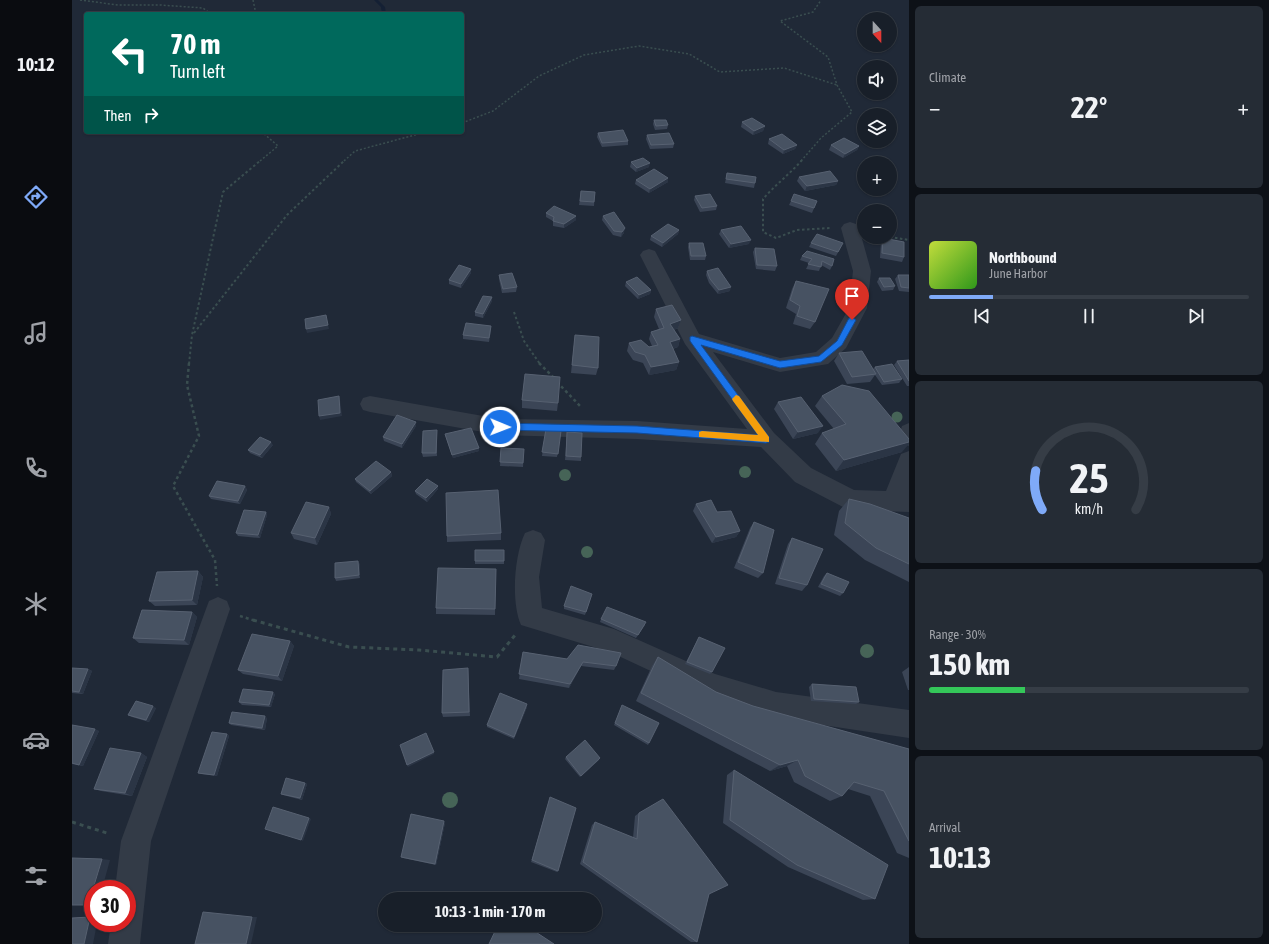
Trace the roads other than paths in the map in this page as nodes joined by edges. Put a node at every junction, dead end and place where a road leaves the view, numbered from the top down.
1 (850, 228) road end
2 (649, 255) dead end
3 (692, 339) junction
4 (370, 404) dead end
5 (909, 432) edge
6 (909, 437) edge
7 (766, 440) junction
8 (909, 460) edge
9 (901, 502) edge
10 (533, 540) dead end
11 (218, 609) road end
12 (909, 724) edge
13 (132, 880) edge
14 (125, 932) edge
15 (124, 944) edge

1 - 3 street
2 - 3 street
3 - 7 street
4 - 7 street
5 - 6 street
7 - 9 street
8 - 9 street
10 - 12 street
11 - 13 street
14 - 15 street

